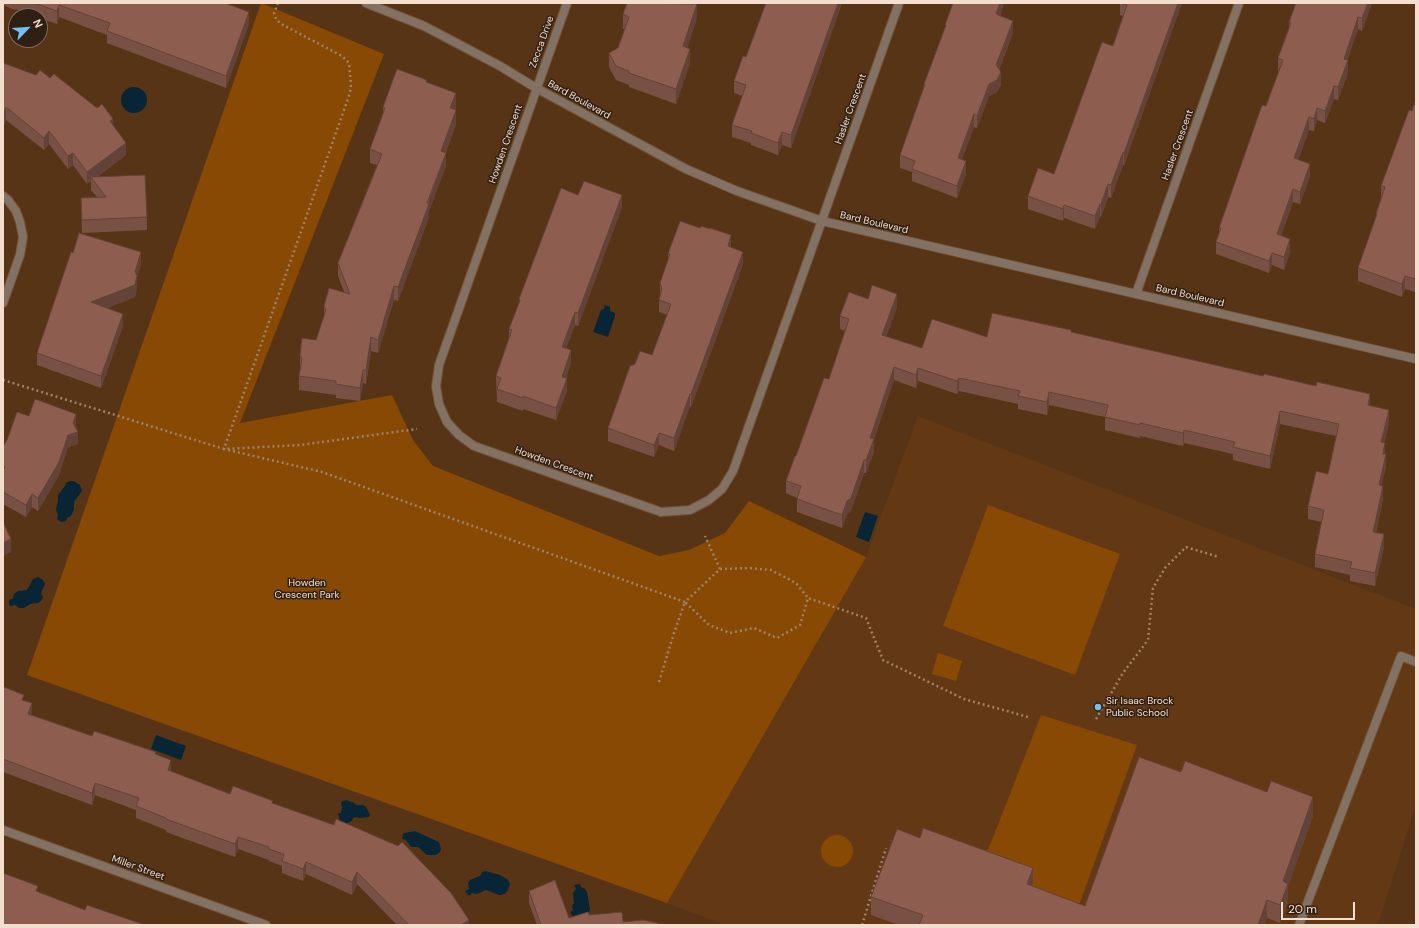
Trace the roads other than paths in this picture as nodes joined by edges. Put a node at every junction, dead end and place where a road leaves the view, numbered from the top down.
1 (366, 3) edge
2 (566, 3) edge
3 (899, 3) edge
4 (1239, 3) edge
5 (536, 88) junction
6 (3, 196) edge
7 (822, 221) junction
8 (1136, 294) junction
9 (3, 303) edge
10 (1416, 359) edge
11 (1416, 662) edge
12 (3, 830) edge
13 (266, 925) edge
14 (1299, 925) edge

1 - 5 street, Bard Boulevard
2 - 5 street, Zecca Drive
3 - 7 street, Hasler Crescent
4 - 8 street, Hasler Crescent
5 - 7 street, Bard Boulevard
5 - 7 street, Howden Crescent
6 - 9 street
7 - 8 street, Bard Boulevard
8 - 10 street, Bard Boulevard
11 - 14 street
12 - 13 street, Miller Street

